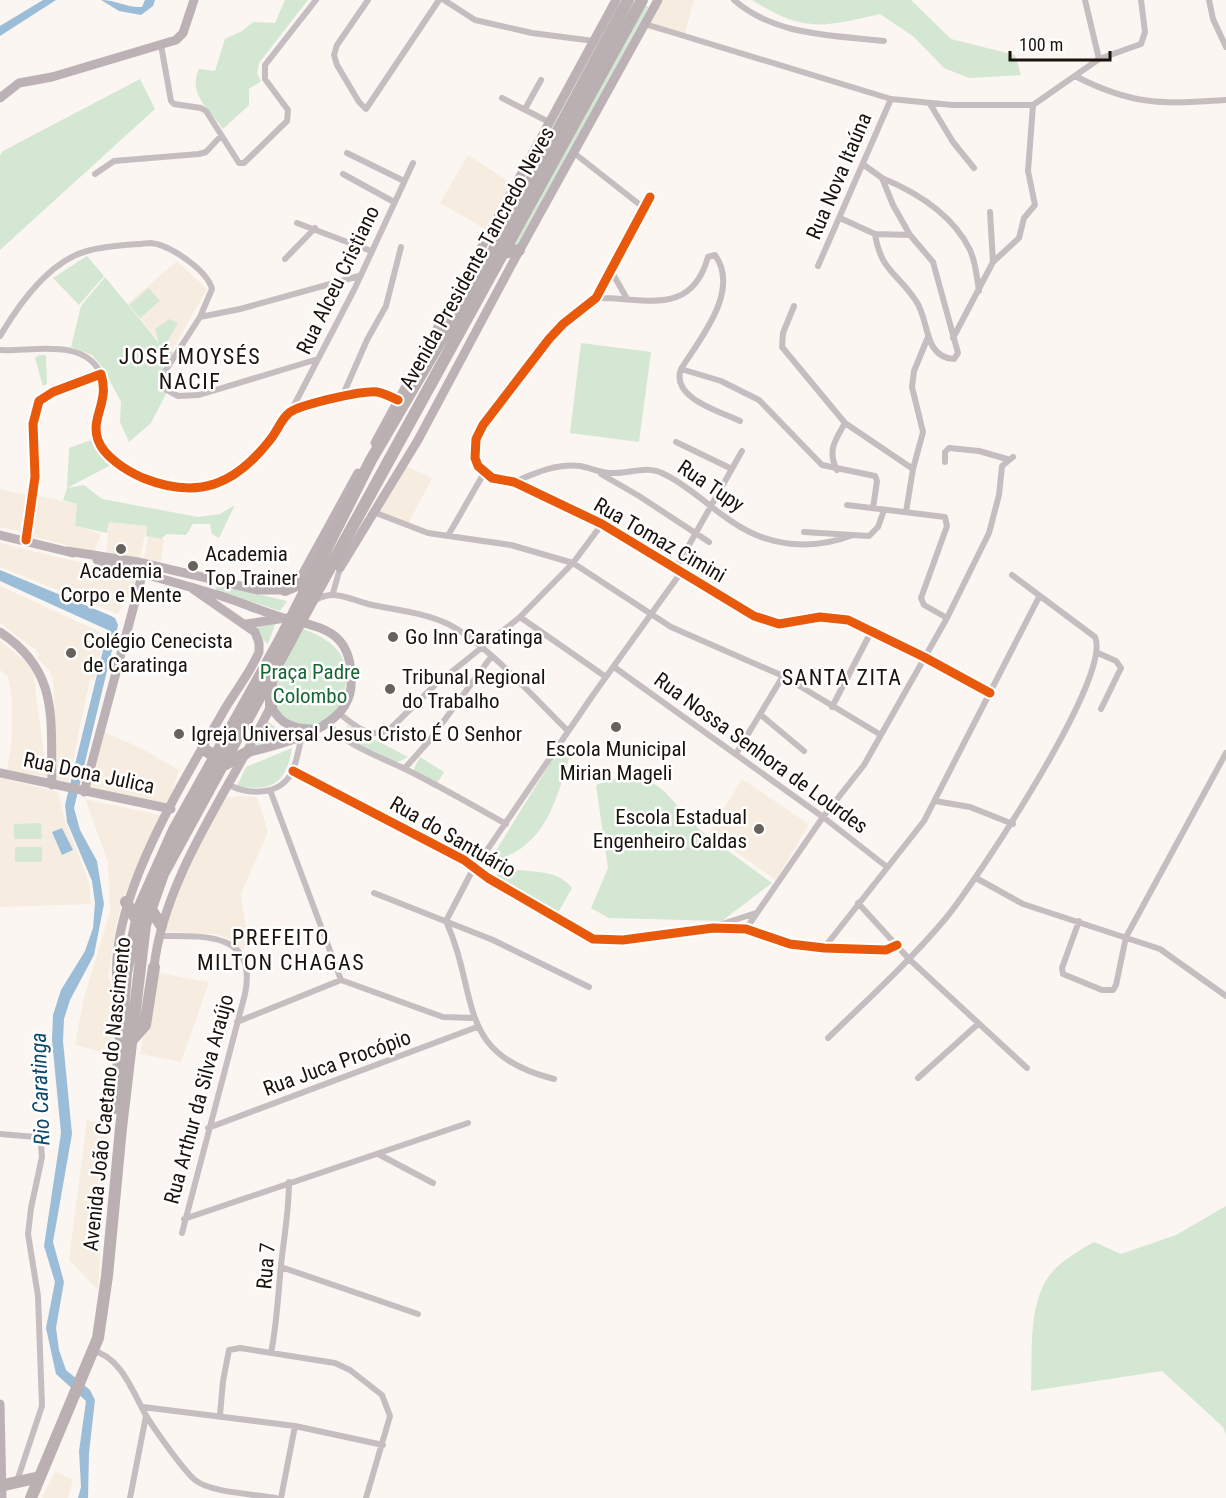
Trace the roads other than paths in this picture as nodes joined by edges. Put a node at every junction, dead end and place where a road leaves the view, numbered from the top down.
1 (194, 0) edge
2 (316, 0) edge
3 (368, 0) edge
4 (439, 0) edge
5 (444, 0) edge
6 (616, 0) edge
7 (628, 0) edge
8 (642, 0) edge
9 (649, 0) edge
10 (658, 0) edge
11 (734, 0) edge
12 (1084, 0) edge
13 (1141, 0) edge
14 (1209, 0) edge
15 (651, 13) junction
16 (645, 24) junction
17 (594, 41) junction
18 (884, 41) dead end
19 (161, 45) junction
20 (1226, 47) edge
21 (1099, 59) junction
22 (1075, 76) junction
23 (541, 80) dead end
24 (0, 98) edge
25 (502, 98) dead end
26 (891, 99) junction
27 (1226, 100) edge
28 (930, 104) junction
29 (1033, 105) junction
30 (525, 109) junction
31 (549, 122) junction
32 (221, 136) junction
33 (347, 153) dead end
34 (574, 153) junction
35 (413, 163) dead end
36 (864, 165) junction
37 (974, 168) dead end
38 (95, 174) dead end
39 (343, 174) dead end
40 (882, 178) junction
41 (404, 181) junction
42 (650, 197) dead end
43 (394, 202) junction
44 (644, 208) junction
45 (990, 212) dead end
46 (840, 218) junction
47 (297, 223) dead end
48 (315, 228) junction
49 (874, 234) junction
50 (910, 235) junction
51 (401, 247) dead end
52 (482, 248) junction
53 (501, 248) junction
54 (519, 250) junction
55 (371, 251) junction
56 (285, 259) dead end
57 (993, 262) junction
58 (818, 266) dead end
59 (610, 269) junction
60 (359, 276) junction
61 (980, 291) junction
62 (626, 297) junction
63 (596, 298) junction
64 (794, 306) dead end
65 (200, 317) junction
66 (0, 336) edge
67 (928, 337) junction
68 (953, 339) junction
69 (0, 350) edge
70 (318, 359) junction
71 (681, 369) junction
72 (101, 374) junction
73 (342, 397) junction
74 (398, 400) junction
75 (291, 411) junction
76 (740, 421) dead end
77 (845, 423) junction
78 (676, 442) dead end
79 (742, 451) dead end
80 (945, 462) dead end
81 (732, 469) junction
82 (913, 469) junction
83 (837, 470) junction
84 (598, 472) junction
85 (484, 473) junction
86 (514, 482) junction
87 (847, 505) dead end
88 (713, 506) junction
89 (873, 508) junction
90 (884, 510) junction
91 (906, 512) junction
92 (376, 513) junction
93 (602, 524) junction
94 (804, 532) dead end
95 (449, 534) junction
96 (696, 534) junction
97 (0, 535) edge
98 (853, 535) junction
99 (26, 540) junction
100 (709, 542) dead end
101 (573, 563) junction
102 (144, 568) junction
103 (679, 569) junction
104 (334, 570) junction
105 (1012, 575) dead end
106 (312, 578) junction
107 (214, 579) junction
108 (191, 587) junction
109 (285, 590) junction
110 (333, 593) junction
111 (214, 594) junction
112 (1039, 597) junction
113 (251, 607) junction
114 (299, 611) junction
115 (651, 614) junction
116 (520, 617) junction
117 (947, 618) junction
118 (248, 623) junction
119 (872, 630) junction
120 (0, 632) edge
121 (284, 642) junction
122 (480, 647) junction
123 (1098, 653) junction
124 (491, 657) junction
125 (924, 657) junction
126 (614, 667) junction
127 (271, 674) junction
128 (783, 676) junction
129 (606, 677) junction
130 (990, 693) junction
131 (271, 706) junction
132 (832, 707) junction
133 (1101, 708) dead end
134 (340, 714) junction
135 (761, 715) junction
136 (328, 724) junction
137 (312, 729) junction
138 (568, 731) junction
139 (881, 735) junction
140 (302, 736) junction
141 (203, 748) junction
142 (804, 751) dead end
143 (246, 753) junction
144 (1226, 753) edge
145 (736, 754) junction
146 (218, 761) junction
147 (405, 768) junction
148 (293, 771) junction
149 (0, 772) edge
150 (229, 785) junction
151 (56, 786) junction
152 (270, 790) junction
153 (82, 792) junction
154 (935, 801) junction
155 (171, 809) junction
156 (823, 817) junction
157 (187, 818) junction
158 (506, 824) junction
159 (1013, 824) junction
160 (477, 867) junction
161 (887, 867) junction
162 (976, 879) junction
163 (374, 893) dead end
164 (126, 902) junction
165 (858, 903) junction
166 (150, 908) junction
167 (756, 913) junction
168 (136, 919) junction
169 (446, 921) junction
170 (1079, 921) junction
171 (713, 928) junction
172 (746, 929) junction
173 (160, 930) junction
174 (1126, 937) junction
175 (897, 945) junction
176 (824, 948) junction
177 (909, 959) junction
178 (154, 967) junction
179 (132, 973) junction
180 (341, 980) junction
181 (589, 987) dead end
182 (1226, 996) edge
183 (122, 1009) junction
184 (473, 1018) junction
185 (237, 1022) junction
186 (978, 1024) junction
187 (477, 1027) junction
188 (828, 1038) dead end
189 (130, 1042) junction
190 (1027, 1068) dead end
191 (918, 1078) dead end
192 (554, 1079) dead end
193 (468, 1123) dead end
194 (208, 1128) junction
195 (0, 1134) edge
196 (378, 1154) junction
197 (289, 1182) junction
198 (433, 1183) dead end
199 (184, 1219) junction
200 (182, 1233) dead end
201 (281, 1267) junction
202 (418, 1314) dead end
203 (93, 1351) junction
204 (271, 1353) junction
205 (83, 1370) junction
206 (0, 1404) edge
207 (143, 1407) junction
208 (220, 1415) junction
209 (147, 1416) junction
210 (295, 1426) junction
211 (383, 1445) junction
212 (40, 1477) junction
213 (17, 1482) junction
214 (1, 1490) edge
215 (31, 1498) edge
216 (130, 1498) edge
217 (276, 1498) edge
218 (280, 1498) edge
219 (366, 1498) edge

1 - 19 main road
2 - 32 street
3 - 4 street
5 - 17 street
6 - 17 main road, Avenida Presidente Tancredo Neves
7 - 53 highway, Avenida Presidente Tancredo Neves
8 - 53 highway, Avenida Presidente Tancredo Neves
9 - 15 main road
10 - 15 main road, Avenida Presidente Tancredo Neves
11 - 18 street
12 - 21 street
13 - 21 street
14 - 20 street
15 - 16 main road, Avenida Presidente Tancredo Neves
16 - 26 street
16 - 34 main road, Avenida Presidente Tancredo Neves
17 - 31 main road, Avenida Presidente Tancredo Neves
19 - 24 main road
19 - 32 street
21 - 22 street
22 - 27 street
22 - 29 street
23 - 30 street
25 - 30 street
26 - 28 street
26 - 36 street, Rua Nova Itaúna
28 - 29 street
28 - 37 street
29 - 57 street
30 - 31 street
31 - 52 main road, Avenida Presidente Tancredo Neves
32 - 38 street
33 - 41 street
34 - 44 street
34 - 54 main road, Avenida Presidente Tancredo Neves
35 - 41 street, Rua Alceu Cristiano
36 - 40 street
36 - 46 street, Rua Nova Itaúna
39 - 43 street
40 - 50 street
40 - 61 street
41 - 43 street, Rua Alceu Cristiano
42 - 44 street
43 - 55 street, Rua Alceu Cristiano
44 - 59 street
45 - 57 street
46 - 49 street
46 - 58 street, Rua Nova Itaúna
47 - 48 street
48 - 55 street
48 - 56 street
49 - 50 street
49 - 67 street
50 - 68 street
51 - 73 street
52 - 53 highway
52 - 74 main road, Avenida Presidente Tancredo Neves
53 - 54 highway
53 - 104 highway, Avenida Presidente Tancredo Neves
53 - 106 highway, Avenida Presidente Tancredo Neves
54 - 92 main road, Avenida Presidente Tancredo Neves
55 - 60 street, Rua Alceu Cristiano
57 - 61 street
59 - 62 street
59 - 63 street
60 - 65 street
60 - 70 street, Rua Alceu Cristiano
61 - 68 street
62 - 63 street
62 - 71 street
63 - 85 street
64 - 77 street
65 - 66 street
65 - 70 street
67 - 68 street
67 - 82 street
69 - 72 street
70 - 75 street, Rua Alceu Cristiano
71 - 76 street
71 - 83 street
72 - 75 street, Rua Alceu Cristiano
72 - 99 street
73 - 74 street
73 - 75 street
74 - 109 main road, Avenida Presidente Tancredo Neves
77 - 82 street
77 - 83 street
78 - 81 street
79 - 81 street
80 - 117 street
81 - 88 street
82 - 91 street
83 - 89 street
84 - 86 street, Rua Tupy
84 - 88 street, Rua Tupy
84 - 96 street
85 - 86 street, Rua Tomaz Cimini
85 - 95 street
86 - 93 street, Rua Tomaz Cimini
87 - 89 street
88 - 96 street
88 - 98 street, Rua Tupy
89 - 90 street
90 - 91 street
90 - 98 street, Rua Tupy
91 - 117 street
92 - 95 street
92 - 104 main road, Avenida Presidente Tancredo Neves
93 - 101 street
93 - 103 street, Rua Tomaz Cimini
94 - 98 street
95 - 101 street
96 - 100 street
96 - 103 street
97 - 99 main road
99 - 102 main road
101 - 115 street
101 - 116 street
102 - 107 main road
102 - 108 main road
102 - 153 main road
103 - 115 street
103 - 119 street, Rua Tomaz Cimini
104 - 110 street
104 - 114 highway, Avenida Presidente Tancredo Neves
105 - 112 street
106 - 109 highway
106 - 114 highway, Avenida Presidente Tancredo Neves
107 - 109 main road
107 - 111 main road
108 - 111 main road
108 - 118 main road
110 - 114 street
110 - 122 street
111 - 113 main road
112 - 123 street
112 - 130 street
113 - 114 main road
113 - 118 main road
113 - 118 main road
114 - 118 main road
114 - 121 highway, Avenida Presidente Tancredo Neves, bridge
114 - 134 main road
115 - 126 street
115 - 128 street
116 - 122 street
116 - 129 street
117 - 125 street
118 - 141 main road
119 - 125 street
119 - 132 street
120 - 151 main road
121 - 127 highway, Avenida Presidente Tancredo Neves
121 - 146 highway, Avenida Presidente Tancredo Neves
122 - 124 street
122 - 134 street
123 - 133 street
123 - 159 street
124 - 138 street
124 - 147 street
125 - 130 street
125 - 139 street
126 - 129 street
126 - 145 street, Rua Nossa Senhora de Lourdes
127 - 131 highway
127 - 146 highway, Avenida Presidente Tancredo Neves
128 - 132 street
128 - 135 street
129 - 138 street
130 - 154 street
131 - 137 main road
131 - 143 main road
132 - 139 street
134 - 136 main road
135 - 142 street
135 - 145 street
136 - 137 main road
136 - 147 street
137 - 140 main road
138 - 158 street
139 - 156 street
140 - 143 main road
140 - 148 street
141 - 146 highway
141 - 155 main road
143 - 146 highway
143 - 150 main road
144 - 174 street
145 - 156 street, Rua Nossa Senhora de Lourdes
146 - 157 highway, Avenida Presidente Tancredo Neves
147 - 158 street
148 - 152 street
148 - 160 street, Rua do Santuário
149 - 151 main road, Rua Dona Julica
150 - 152 street
150 - 173 main road, Avenida João Caetano do Nascimento
151 - 153 main road, Rua Dona Julica
152 - 180 street
153 - 155 main road, Rua Dona Julica
154 - 159 street
154 - 161 street
155 - 164 main road, Avenida João Caetano do Nascimento
156 - 161 street, Rua Nossa Senhora de Lourdes
156 - 167 street
157 - 166 highway, Avenida João Caetano do Nascimento
157 - 168 highway, Avenida João Caetano do Nascimento
158 - 160 street
159 - 162 street
160 - 169 street
160 - 171 street, Rua do Santuário
161 - 165 street
162 - 170 street
162 - 177 street
163 - 169 street
164 - 168 highway
164 - 183 main road, Avenida João Caetano do Nascimento
165 - 175 street
165 - 176 street
166 - 173 highway
166 - 179 highway, Avenida João Caetano do Nascimento
167 - 171 street
167 - 172 street
168 - 179 highway, Avenida João Caetano do Nascimento
169 - 181 street
169 - 184 street
170 - 174 street
170 - 174 street
171 - 172 street
172 - 176 street
173 - 178 main road, Avenida João Caetano do Nascimento
173 - 185 street, Rua Arthur da Silva Araújo
174 - 182 street
175 - 176 street
175 - 177 street
177 - 186 street
177 - 188 street
178 - 179 highway
178 - 189 highway
179 - 183 highway, Avenida João Caetano do Nascimento
179 - 189 highway, Avenida João Caetano do Nascimento
180 - 184 street
180 - 185 street
183 - 205 highway, Avenida João Caetano do Nascimento
184 - 187 street
185 - 194 street, Rua Arthur da Silva Araújo
186 - 190 street
186 - 191 street
187 - 192 street
187 - 194 street, Rua Juca Procópio
189 - 203 highway, Avenida João Caetano do Nascimento
193 - 196 street
194 - 199 street, Rua Arthur da Silva Araújo
195 - 213 street
196 - 197 street
196 - 198 street
197 - 199 street
197 - 201 street, Rua 7
199 - 200 street, Rua Arthur da Silva Araújo
201 - 202 street
201 - 204 street, Rua 7
203 - 205 highway, Avenida João Caetano do Nascimento
203 - 207 street
204 - 208 street
204 - 211 street
205 - 212 highway, Avenida João Caetano do Nascimento
206 - 214 main road
207 - 208 street
207 - 209 street
208 - 210 street
209 - 216 street
209 - 217 street
210 - 211 street
210 - 218 street
211 - 219 street
212 - 213 highway
212 - 215 highway, Avenida João Caetano do Nascimento
213 - 214 highway

